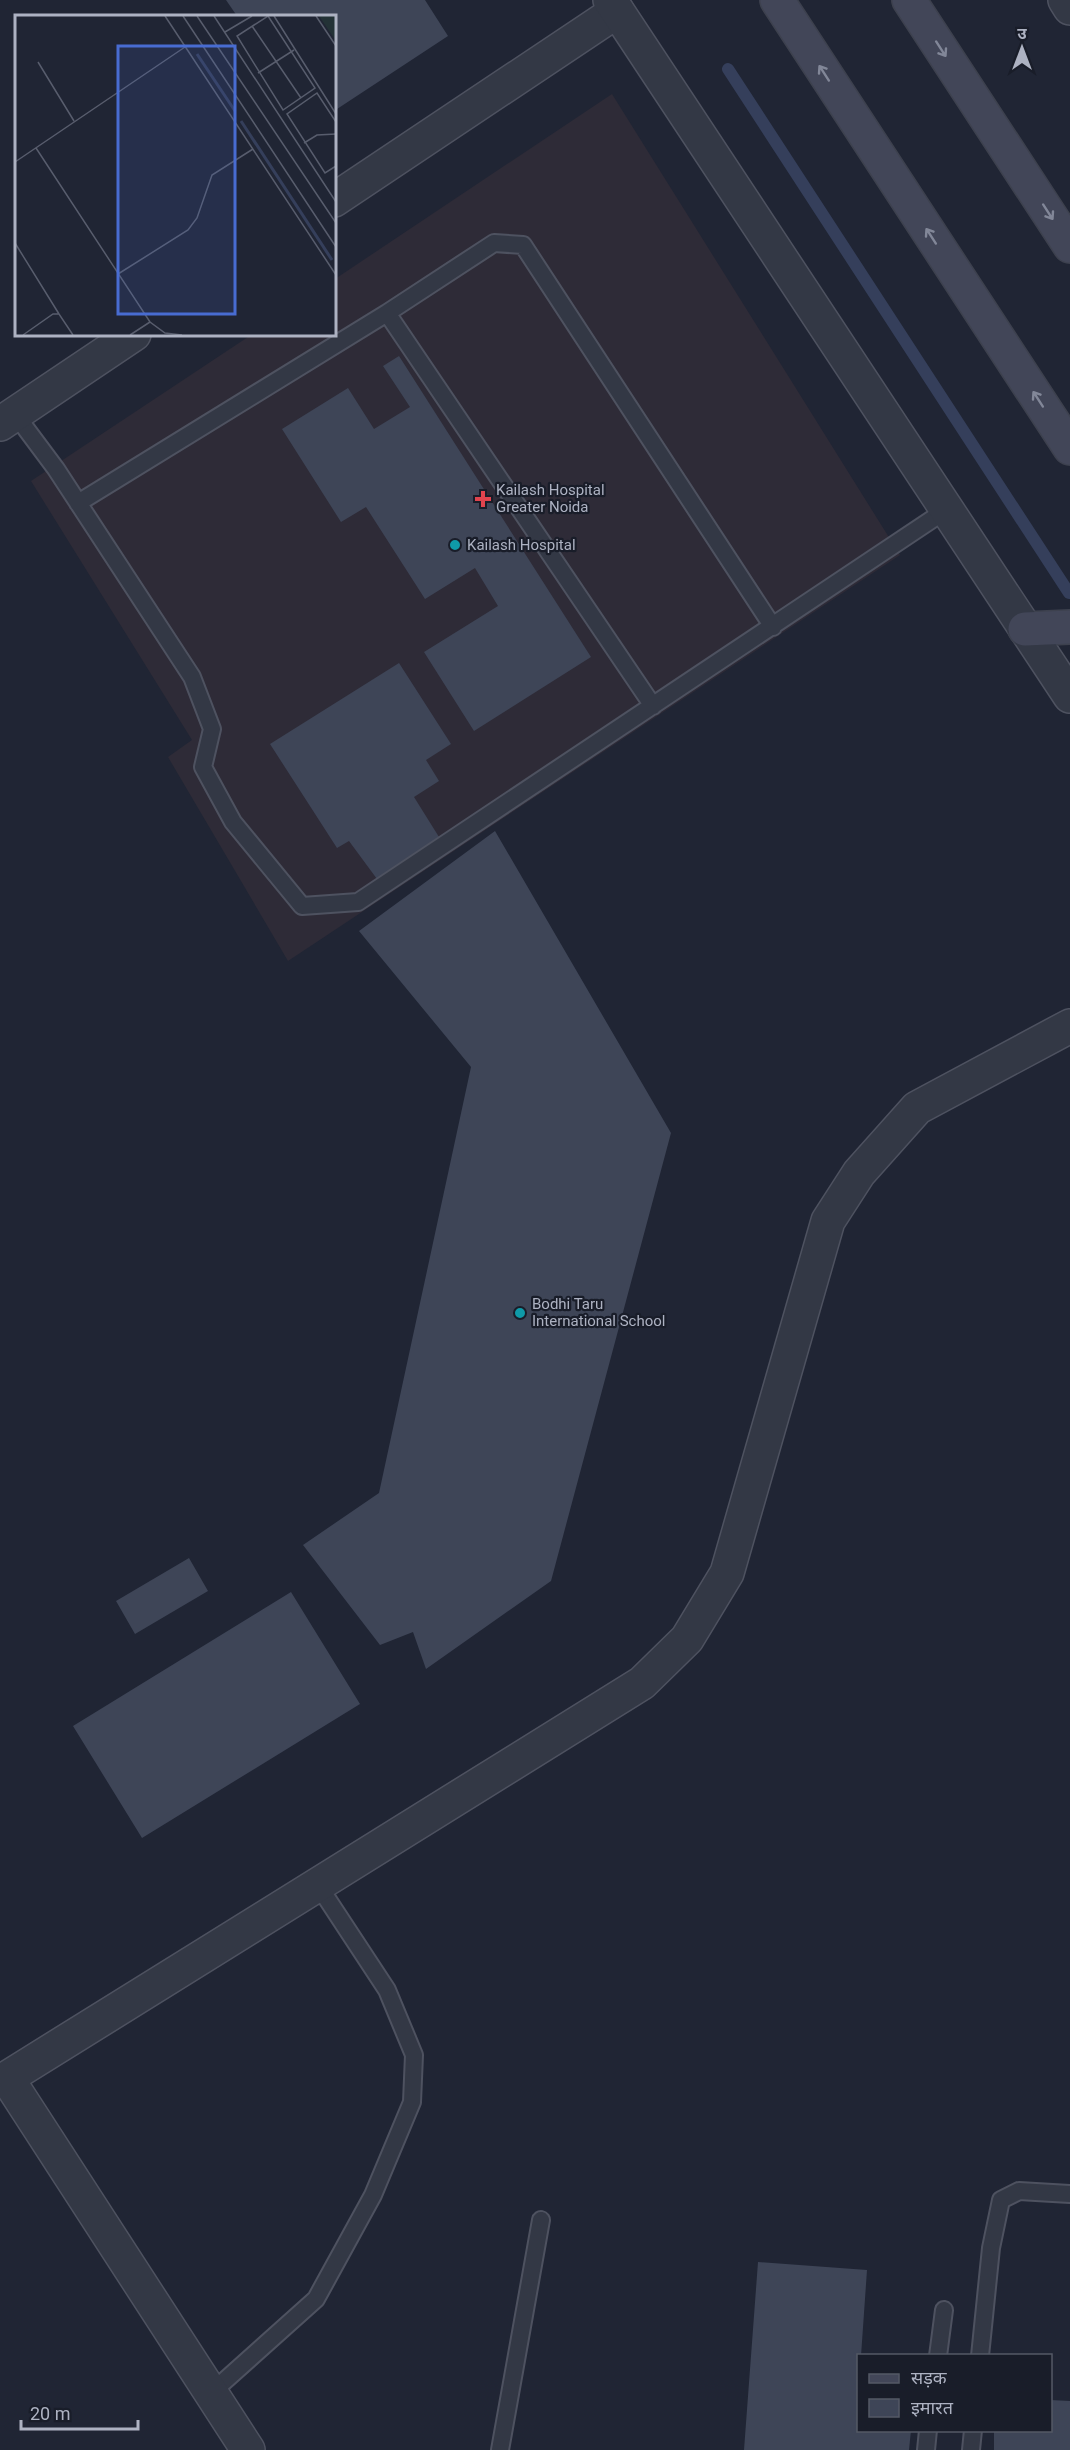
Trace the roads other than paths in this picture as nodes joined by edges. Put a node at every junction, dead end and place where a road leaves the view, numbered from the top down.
1 (777, 0) edge
2 (909, 0) edge
3 (1065, 0) edge
4 (614, 5) edge
5 (1070, 8) edge
6 (336, 199) edge
7 (1070, 246) edge
8 (387, 313) junction
9 (131, 336) edge
10 (7, 419) edge
11 (1070, 448) edge
12 (78, 503) junction
13 (946, 510) junction
14 (773, 627) junction
15 (1070, 627) edge
16 (1025, 629) junction
17 (1070, 696) edge
18 (653, 706) junction
19 (1070, 1026) edge
20 (318, 1885) junction
21 (3, 2073) edge
22 (1070, 2194) edge
23 (541, 2220) dead end
24 (944, 2310) dead end
25 (938, 2354) edge
26 (980, 2354) edge
27 (211, 2393) junction
28 (928, 2432) edge
29 (973, 2432) edge
30 (248, 2450) edge
31 (500, 2450) edge
32 (926, 2450) edge
33 (971, 2450) edge

11 -> 1 main road
2 -> 7 main road
3 - 5 street
4 - 6 street
4 - 13 street
8 - 12 lane
8 - 14 lane
8 - 18 lane
9 - 10 street
10 - 12 lane
12 - 18 lane
13 - 14 lane
13 - 16 street
14 - 18 lane
15 - 16 main road
16 - 17 street
19 - 20 street
20 - 21 street
20 - 27 lane
21 - 27 street
22 - 26 lane
23 - 31 lane
24 - 25 lane
27 - 30 street
28 - 32 lane
29 - 33 lane

